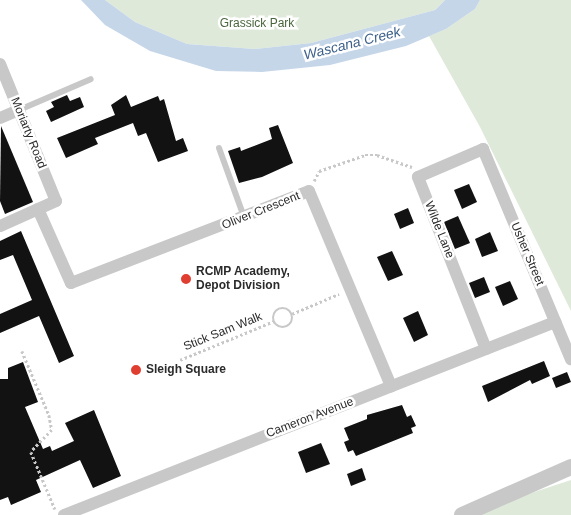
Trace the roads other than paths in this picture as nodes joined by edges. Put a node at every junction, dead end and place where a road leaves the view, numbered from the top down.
1 (0, 64) edge
2 (91, 79) dead end
3 (19, 110) junction
4 (0, 118) edge
5 (219, 148) dead end
6 (483, 149) joint
7 (38, 209) junction
8 (245, 218) junction
9 (0, 226) edge
10 (555, 322) junction
11 (486, 349) junction
12 (571, 359) edge
13 (391, 386) junction
14 (571, 466) edge
15 (64, 515) edge
16 (462, 515) edge

1 - 3 street, Moriarty Road
2 - 3 lane
3 - 4 street
3 - 7 street, Moriarty Road
5 - 8 lane
6 - 10 street, Usher Street
6 - 11 street, Wilde Lane
7 - 8 street, Oliver Crescent
7 - 9 street
8 - 13 street, Oliver Crescent
10 - 11 street, Cameron Avenue
10 - 12 street, Usher Street
11 - 13 street, Cameron Avenue
13 - 15 street, Cameron Avenue
14 - 16 street

